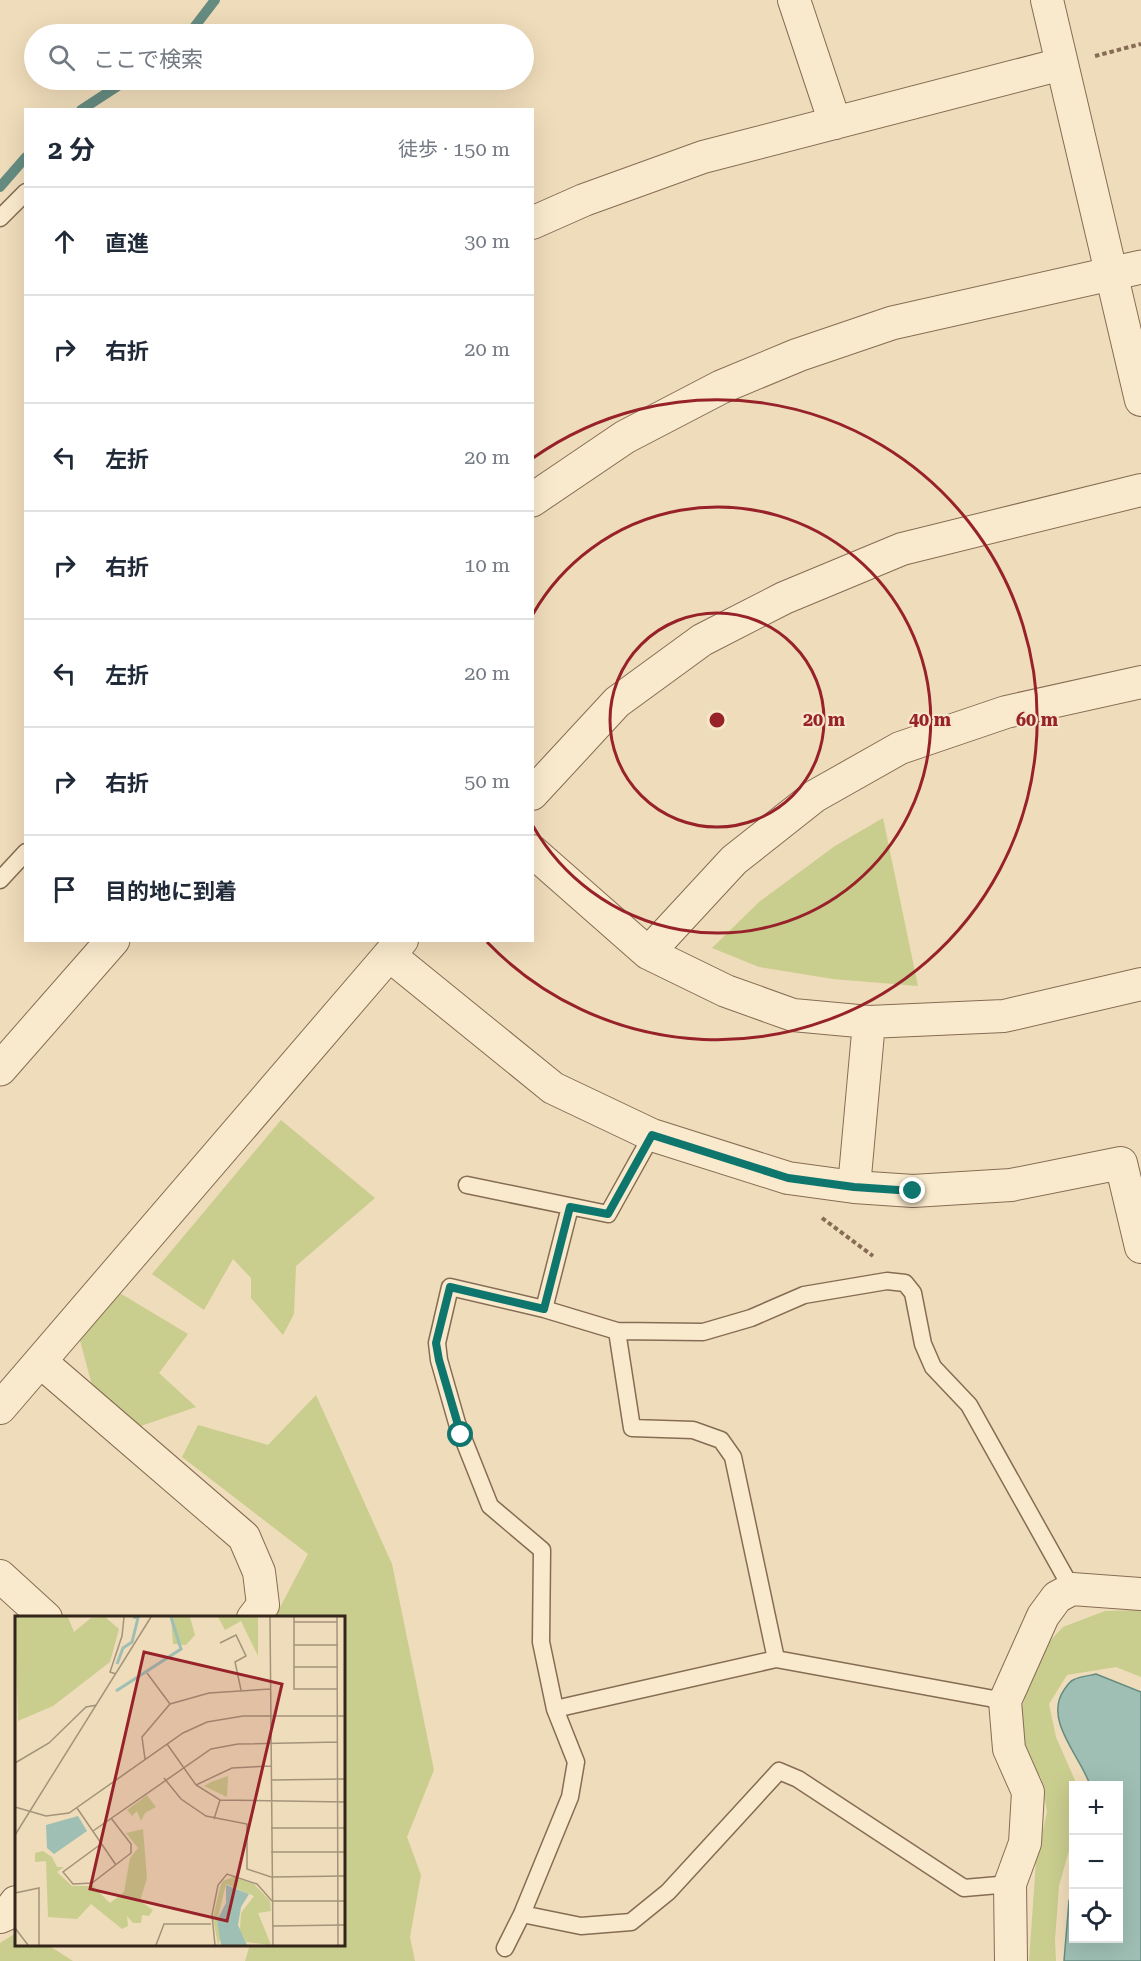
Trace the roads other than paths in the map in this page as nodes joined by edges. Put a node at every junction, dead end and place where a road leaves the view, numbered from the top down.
1 (794, 0) edge
2 (1047, 0) edge
3 (1062, 64) junction
4 (834, 123) junction
5 (24, 194) edge
6 (0, 218) edge
7 (534, 222) edge
8 (1126, 270) edge
9 (1141, 400) edge
10 (1141, 490) edge
11 (534, 499) edge
12 (1141, 682) edge
13 (534, 792) edge
14 (534, 853) edge
15 (24, 854) edge
16 (0, 880) edge
17 (111, 942) edge
18 (396, 948) edge
19 (648, 953) junction
20 (1141, 984) edge
21 (869, 1023) junction
22 (0, 1069) edge
23 (652, 1135) junction
24 (467, 1185) dead end
25 (854, 1187) junction
26 (570, 1207) junction
27 (1141, 1247) edge
28 (544, 1309) junction
29 (617, 1331) junction
30 (41, 1362) junction
31 (0, 1408) edge
32 (4, 1589) edge
33 (1071, 1589) junction
34 (1141, 1594) edge
35 (44, 1616) edge
36 (254, 1616) edge
37 (776, 1659) junction
38 (1005, 1701) junction
39 (555, 1709) junction
40 (1010, 1884) junction
41 (15, 1903) edge
42 (522, 1914) junction
43 (0, 1917) edge
44 (505, 1948) dead end
45 (1011, 1961) edge

1 - 4 street
2 - 3 street
3 - 4 street
3 - 8 street
4 - 7 street
5 - 6 lane
8 - 9 street
8 - 11 street
10 - 13 street
12 - 19 street
14 - 19 street
15 - 16 lane
17 - 22 street
18 - 23 street
18 - 30 street
19 - 21 street
20 - 21 street
21 - 25 street
23 - 25 street
23 - 26 lane
24 - 26 lane
25 - 27 street
26 - 28 lane
28 - 29 lane
28 - 39 lane
29 - 33 lane
29 - 37 lane
30 - 31 street
30 - 36 street
32 - 35 street
33 - 34 street
33 - 38 street
37 - 38 lane
37 - 39 lane
38 - 40 street
39 - 42 lane
40 - 42 lane
40 - 45 street
41 - 43 street
42 - 44 lane

